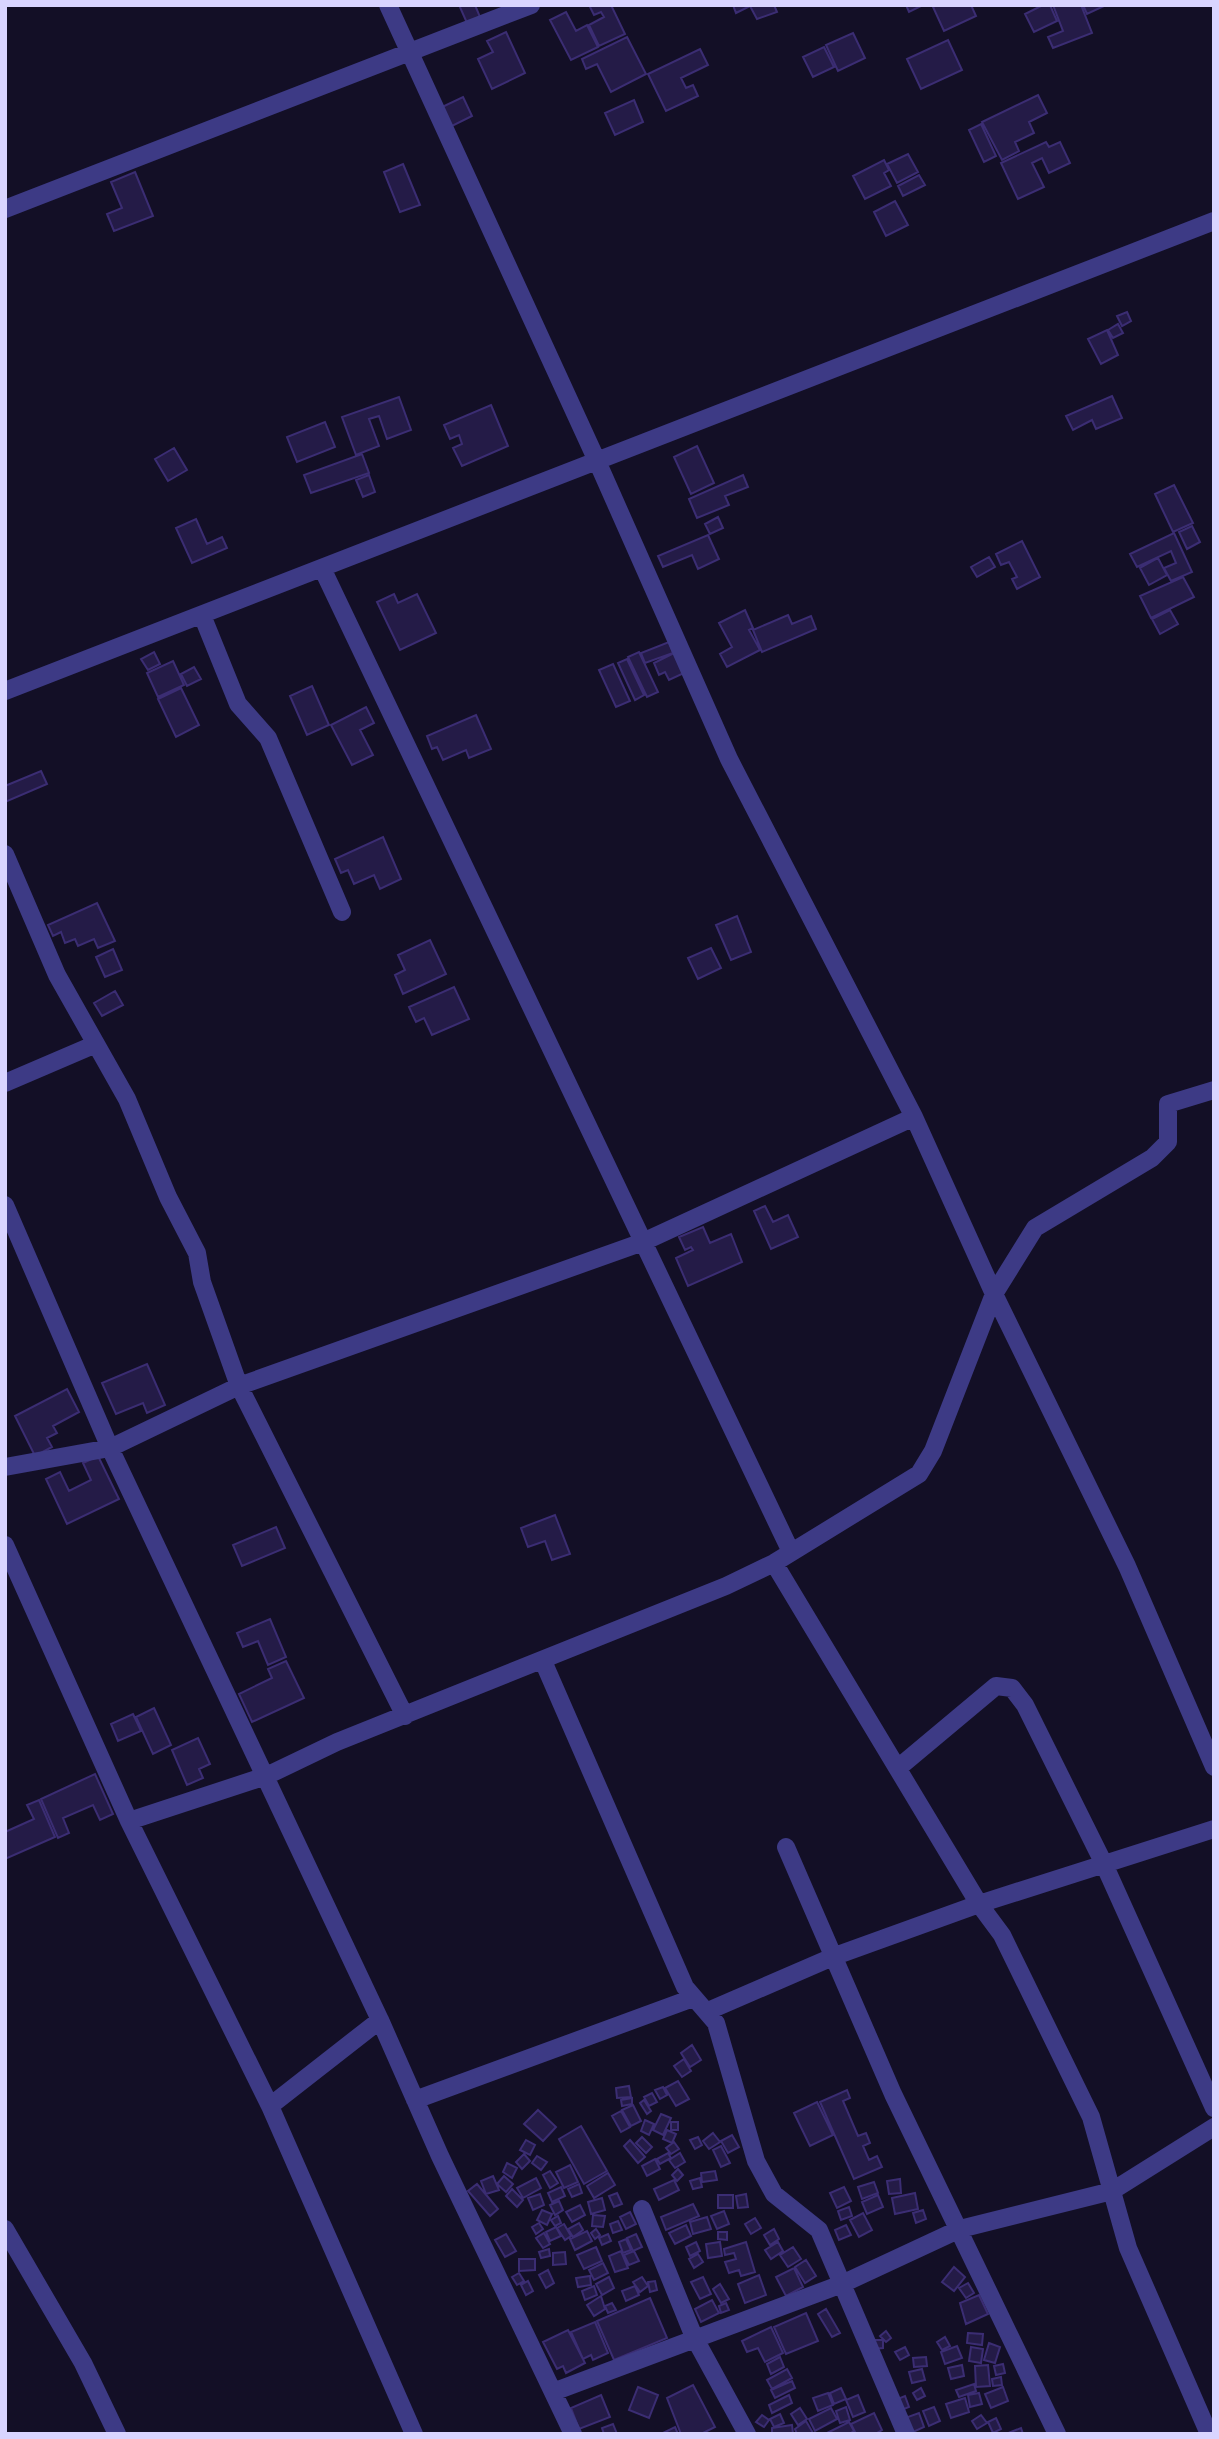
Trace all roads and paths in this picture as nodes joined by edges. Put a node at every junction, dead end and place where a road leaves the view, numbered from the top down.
1 (388, 5) edge
2 (531, 5) edge
3 (410, 52) junction
4 (5, 209) edge
5 (1214, 221) edge
6 (597, 461) junction
7 (322, 568) junction
8 (202, 615) junction
9 (5, 691) edge
10 (5, 854) edge
11 (342, 912) dead end
12 (96, 1044) junction
13 (5, 1083) edge
14 (1214, 1090) edge
15 (915, 1117) junction
16 (5, 1205) edge
17 (643, 1242) junction
18 (994, 1294) junction
19 (239, 1386) junction
20 (110, 1448) junction
21 (5, 1467) edge
22 (5, 1545) edge
23 (791, 1552) junction
24 (774, 1563) junction
25 (543, 1661) junction
26 (404, 1716) junction
27 (1214, 1767) edge
28 (898, 1768) junction
29 (266, 1776) junction
30 (129, 1821) junction
31 (1214, 1829) edge
32 (786, 1847) dead end
33 (1104, 1864) junction
34 (979, 1904) junction
35 (835, 1956) junction
36 (693, 1998) junction
37 (708, 2011) junction
38 (380, 2020) junction
39 (415, 2099) junction
40 (270, 2106) junction
41 (1214, 2109) edge
42 (1214, 2127) edge
43 (1112, 2191) junction
44 (642, 2209) dead end
45 (960, 2229) junction
46 (5, 2230) edge
47 (11, 2251) edge
48 (842, 2284) junction
49 (694, 2337) junction
50 (553, 2392) junction
51 (117, 2434) edge
52 (414, 2434) edge
53 (573, 2434) edge
54 (747, 2434) edge
55 (906, 2434) edge
56 (1057, 2434) edge
57 (1209, 2434) edge

1 - 3 street
2 - 3 street
3 - 4 street
3 - 6 street
5 - 6 street
6 - 7 street
6 - 15 street
7 - 8 street
7 - 17 street
8 - 9 street
8 - 11 street
10 - 12 street
12 - 13 street
12 - 19 street
14 - 18 street
15 - 17 street
15 - 18 street
16 - 20 street
17 - 19 street
17 - 23 street
18 - 23 street
18 - 27 street
19 - 20 street
19 - 26 street
20 - 21 street
20 - 29 street
22 - 30 street
23 - 24 street
24 - 25 street
24 - 28 street
25 - 26 street
25 - 36 street
26 - 29 street
28 - 33 street
28 - 34 street
29 - 30 street
29 - 38 street
30 - 40 street
31 - 33 street
32 - 35 street
33 - 34 street
33 - 41 street
34 - 35 street
34 - 43 street
35 - 37 street
35 - 45 street
36 - 37 street
36 - 39 street
37 - 48 street
38 - 39 street
38 - 40 street
39 - 50 street
40 - 52 street
42 - 43 street
43 - 45 street
43 - 57 street
44 - 49 street
45 - 48 street
45 - 56 street
46 - 47 street
47 - 51 street
48 - 49 street
48 - 55 street
49 - 50 street
49 - 54 street
50 - 53 street

